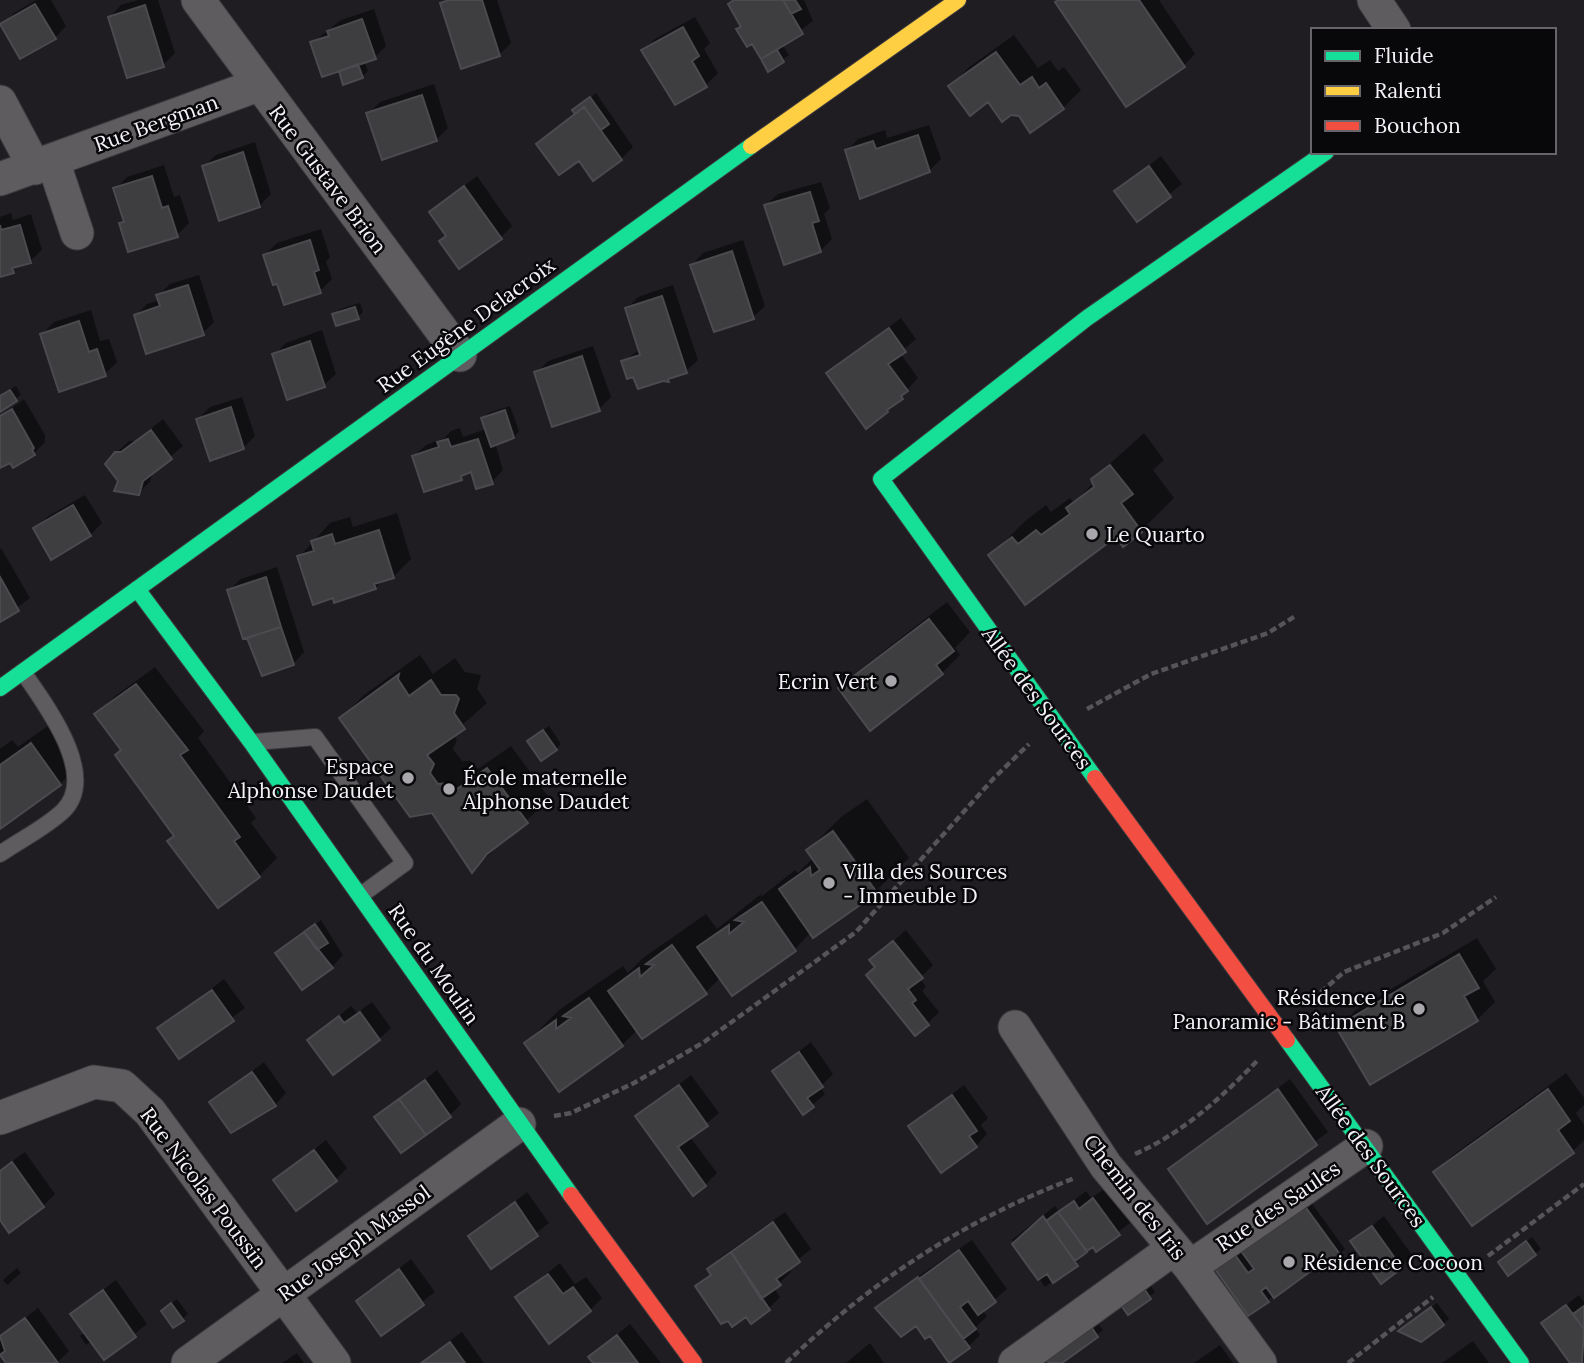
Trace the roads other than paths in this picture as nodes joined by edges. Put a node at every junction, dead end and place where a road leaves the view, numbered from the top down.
1 (198, 0) edge
2 (958, 0) edge
3 (1374, 0) edge
4 (1393, 28) edge
5 (258, 85) junction
6 (0, 102) edge
7 (1323, 154) edge
8 (44, 164) junction
9 (0, 179) edge
10 (77, 233) dead end
11 (460, 355) junction
12 (137, 589) junction
13 (22, 672) junction
14 (0, 688) edge
15 (251, 742) junction
16 (0, 854) edge
17 (361, 895) junction
18 (1015, 1027) dead end
19 (0, 1118) edge
20 (519, 1124) junction
21 (1366, 1146) junction
22 (1182, 1258) junction
23 (282, 1294) junction
24 (188, 1363) edge
25 (334, 1363) edge
26 (694, 1363) edge
27 (1015, 1363) edge
28 (1260, 1363) edge
29 (1521, 1363) edge

1 - 5 street, Rue Gustave Brion
2 - 11 street, Rue Eugène Delacroix
3 - 4 street
5 - 8 street, Rue Bergman
5 - 11 street, Rue Gustave Brion
6 - 8 street
7 - 21 street, Allée des Sources
8 - 9 street, Rue Bergman
8 - 10 street
11 - 12 street, Rue Eugène Delacroix
12 - 13 street, Rue Eugène Delacroix
12 - 15 street, Rue du Moulin
13 - 14 street, Rue Eugène Delacroix
13 - 16 lane
15 - 17 street, Rue du Moulin
15 - 17 lane
17 - 20 street, Rue du Moulin
18 - 22 street, Chemin des Iris
19 - 23 street, Rue Nicolas Poussin
20 - 23 street, Rue Joseph Massol
20 - 26 street, Rue du Moulin
21 - 22 street, Rue des Saules
21 - 29 street, Allée des Sources
22 - 27 street, Rue des Saules
22 - 28 street, Chemin des Iris
23 - 24 street, Rue Joseph Massol
23 - 25 street, Rue Nicolas Poussin

